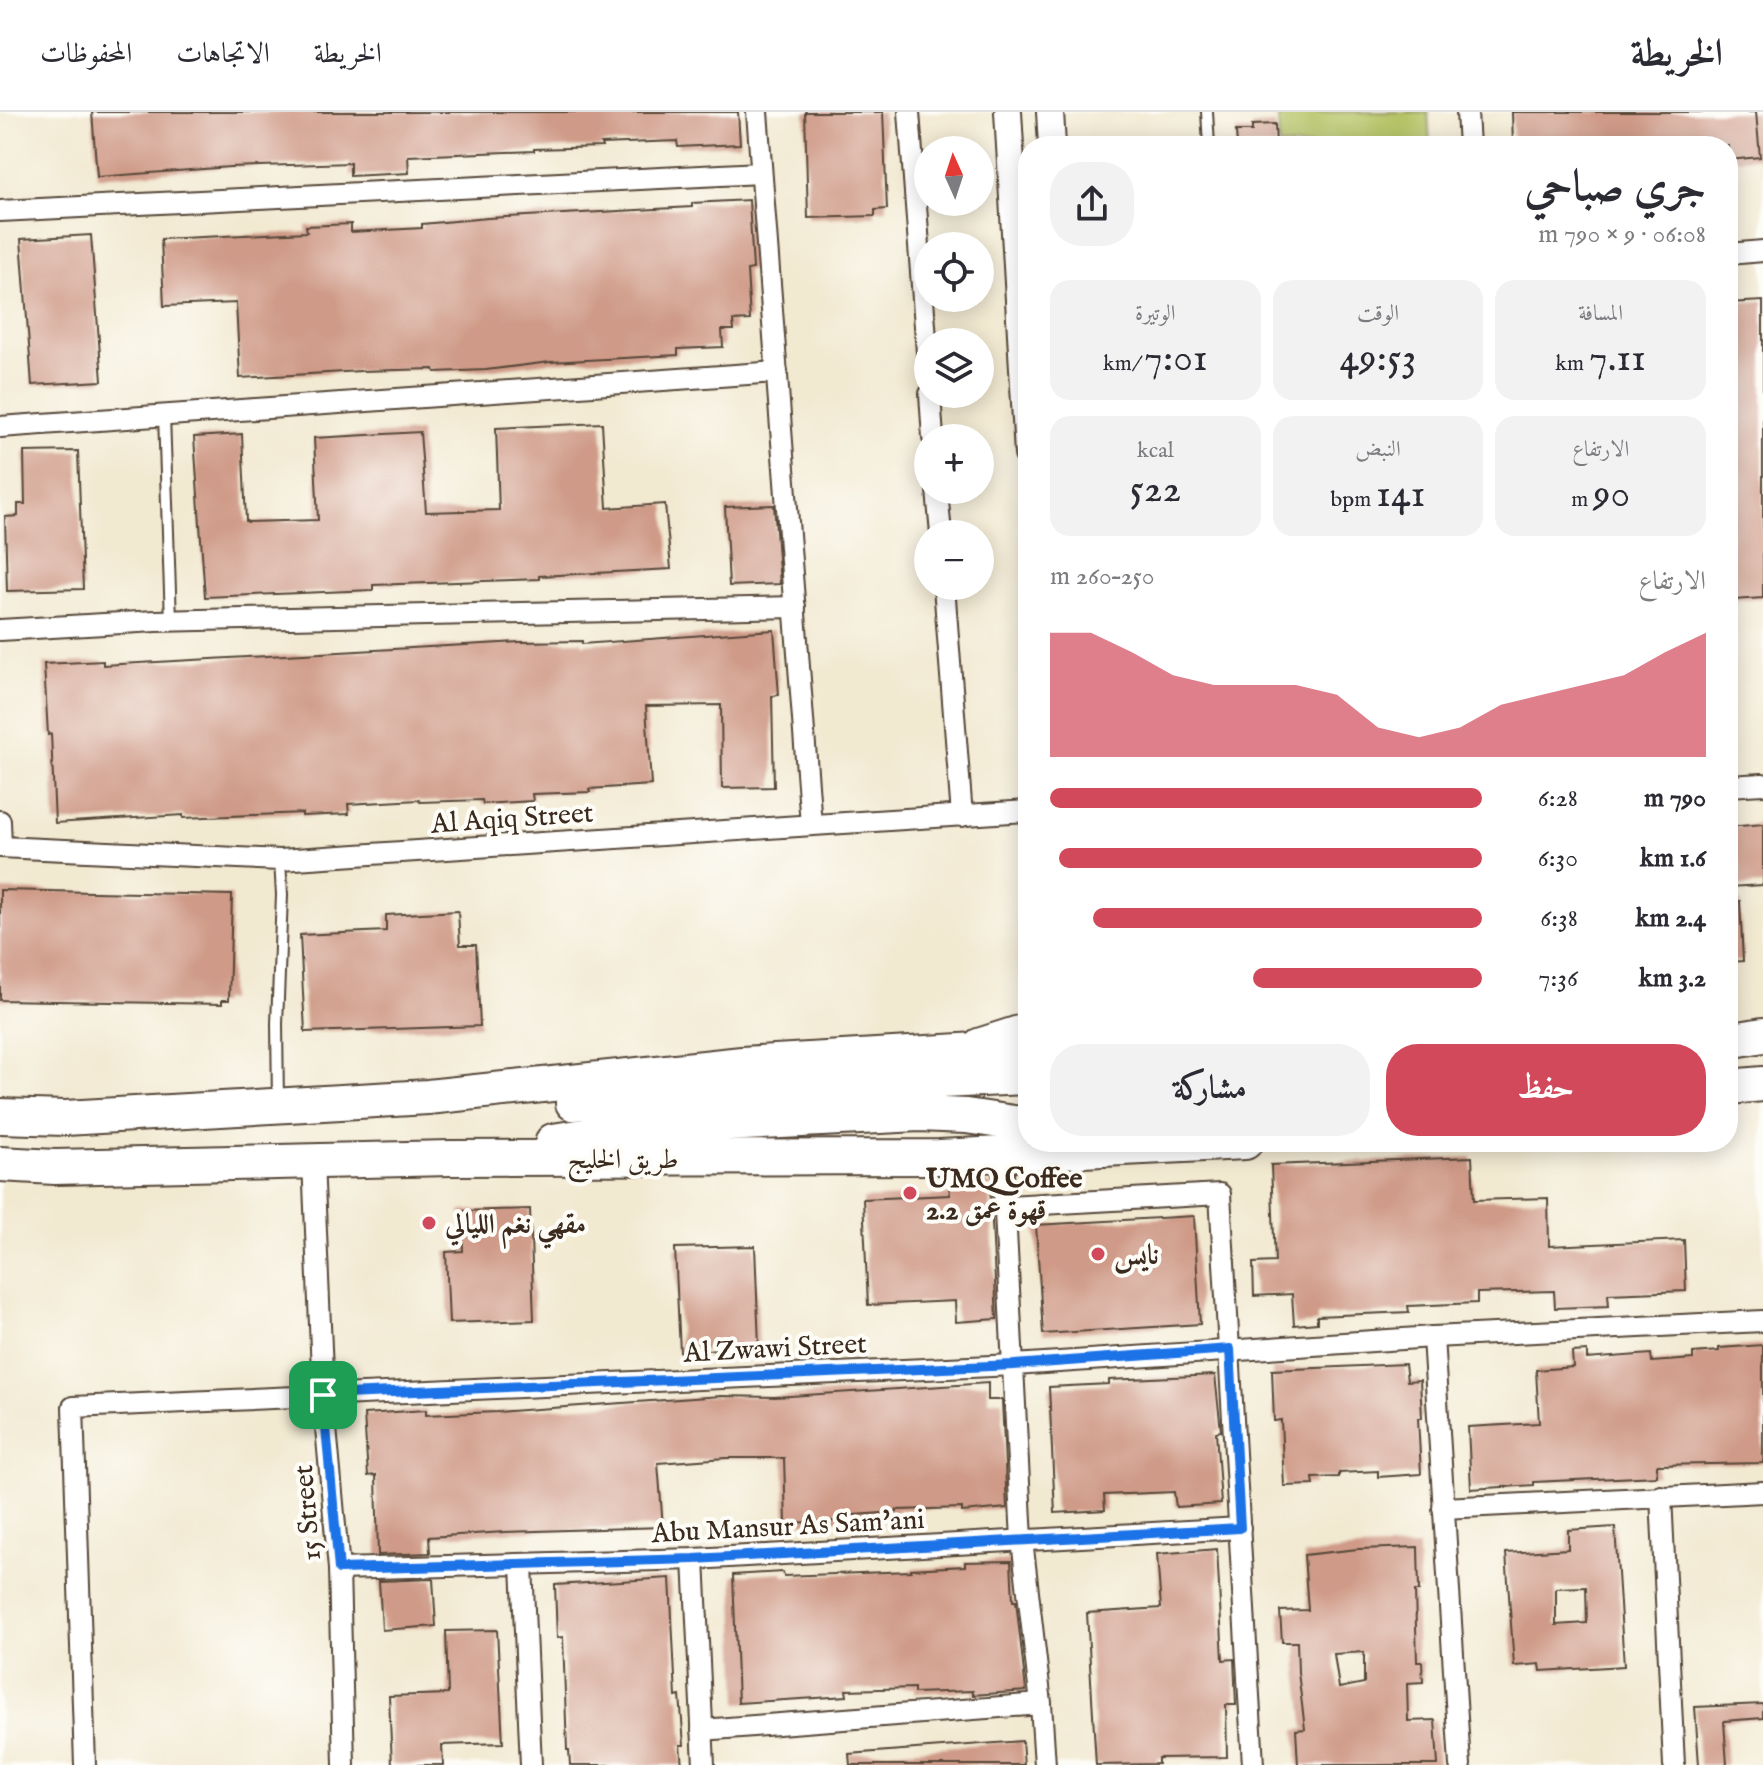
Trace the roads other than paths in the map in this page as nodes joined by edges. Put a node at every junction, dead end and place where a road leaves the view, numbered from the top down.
1 (757, 112) edge
2 (909, 112) edge
3 (1008, 112) edge
4 (1207, 112) edge
5 (1467, 112) edge
6 (1049, 114) edge
7 (1051, 136) edge
8 (1208, 136) edge
9 (1468, 136) edge
10 (761, 173) junction
11 (0, 211) edge
12 (1763, 251) edge
13 (1738, 253) edge
14 (1018, 283) edge
15 (925, 328) edge
16 (777, 372) junction
17 (164, 415) junction
18 (0, 427) edge
19 (945, 600) edge
20 (795, 607) junction
21 (171, 621) junction
22 (0, 630) edge
23 (1763, 784) edge
24 (1738, 785) edge
25 (1018, 812) edge
26 (962, 816) junction
27 (0, 821) edge
28 (811, 825) junction
29 (0, 847) edge
30 (280, 860) junction
31 (1018, 1029) edge
32 (1018, 1048) edge
33 (954, 1051) junction
34 (1018, 1077) edge
35 (346, 1102) junction
36 (278, 1106) junction
37 (0, 1116) edge
38 (1018, 1124) edge
39 (1042, 1152) edge
40 (1002, 1154) junction
41 (450, 1158) junction
42 (313, 1161) junction
43 (0, 1164) edge
44 (55, 1167) junction
45 (0, 1171) edge
46 (1006, 1206) junction
47 (1763, 1321) edge
48 (1433, 1337) junction
49 (1230, 1349) junction
50 (1014, 1365) junction
51 (323, 1395) junction
52 (1763, 1492) edge
53 (1661, 1496) junction
54 (1443, 1508) junction
55 (1240, 1528) junction
56 (1022, 1540) junction
57 (694, 1559) junction
58 (522, 1565) junction
59 (339, 1569) junction
60 (1041, 1704) junction
61 (702, 1730) junction
62 (85, 1765) edge
63 (344, 1765) edge
64 (531, 1765) edge
65 (704, 1765) edge
66 (1045, 1765) edge
67 (1253, 1765) edge
68 (1460, 1765) edge
69 (1674, 1765) edge

1 - 10 street
2 - 15 street
3 - 14 street
4 - 8 lane
5 - 9 street
6 - 7 street
10 - 11 street
10 - 16 street
12 - 13 street
16 - 17 street
16 - 20 street
17 - 18 street
17 - 21 lane
19 - 26 street
20 - 21 street
20 - 28 street
21 - 22 street
23 - 24 street
25 - 26 street, Al Aqiq Street
26 - 28 street, Al Aqiq Street
27 - 29 street
28 - 30 street, Al Aqiq Street
29 - 30 street, Al Aqiq Street
30 - 36 lane
31 - 33 street
32 - 33 main road
33 - 35 main road
34 - 35 main road
35 - 36 main road
36 - 37 main road
38 - 41 main road
39 - 40 main road, طريق الخليج
40 - 41 main road, طريق الخليج
40 - 46 street
41 - 42 main road, طريق الخليج
42 - 44 main road, طريق الخليج
42 - 51 street, 15 Street
43 - 44 main road, طريق الخليج
44 - 45 main road
46 - 49 street
46 - 50 street
47 - 48 street, Al Zwawi Street
48 - 49 street, Al Zwawi Street
48 - 54 street
49 - 50 street, Al Zwawi Street
49 - 55 street
50 - 51 street, Al Zwawi Street
50 - 56 street
51 - 59 street, 15 Street
51 - 62 street, Al Zwawi Street
52 - 53 street
53 - 54 street
53 - 69 street
54 - 68 street
55 - 56 street, Abu Mansur As Sam'ani
55 - 67 street
56 - 57 street, Abu Mansur As Sam'ani
56 - 60 street
57 - 58 street, Abu Mansur As Sam'ani
57 - 61 street
58 - 59 street, Abu Mansur As Sam'ani
58 - 64 street
59 - 63 street, 15 Street
60 - 61 street
60 - 66 street
61 - 65 street

